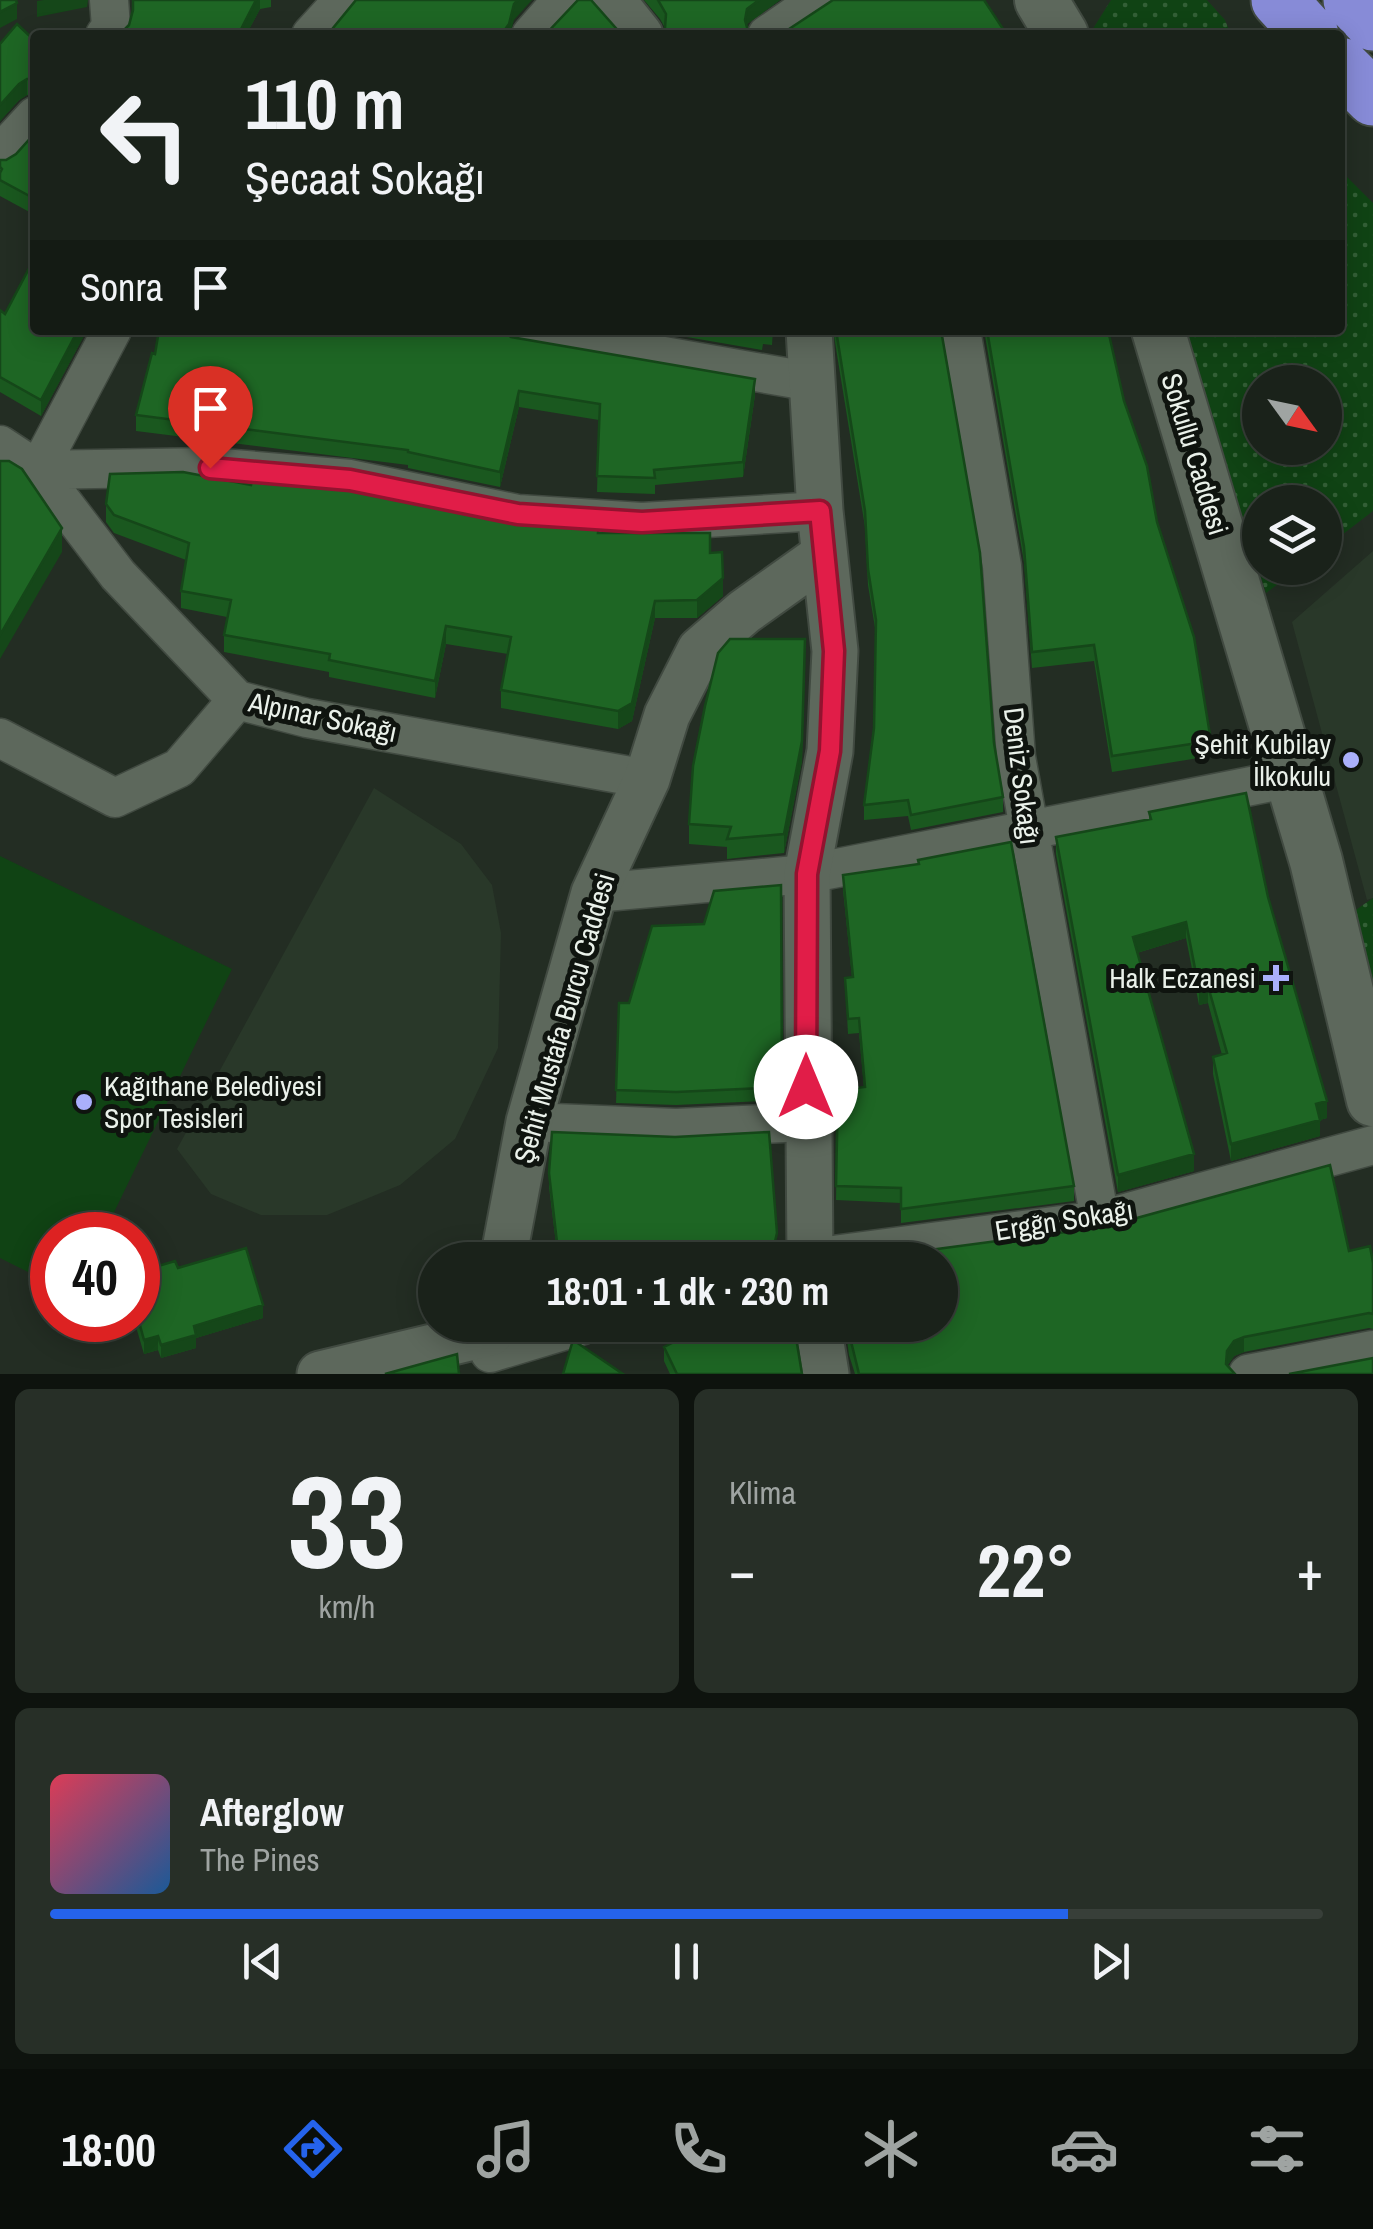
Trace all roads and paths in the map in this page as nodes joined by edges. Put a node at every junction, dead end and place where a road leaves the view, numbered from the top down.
1 (109, 0) edge
2 (343, 0) edge
3 (562, 0) edge
4 (612, 0) edge
5 (818, 0) edge
6 (1041, 0) edge
7 (1279, 0) edge
8 (1351, 0) edge
9 (1373, 23) edge
10 (109, 30) edge
11 (316, 30) edge
12 (535, 30) edge
13 (636, 30) edge
14 (774, 30) edge
15 (1059, 30) edge
16 (1306, 30) edge
17 (1345, 70) edge
18 (1373, 98) edge
19 (30, 121) edge
20 (0, 154) edge
21 (109, 335) edge
22 (551, 335) edge
23 (809, 335) edge
24 (962, 335) edge
25 (1159, 335) edge
26 (813, 382) junction
27 (0, 445) edge
28 (38, 470) junction
29 (822, 533) junction
30 (237, 700) junction
31 (0, 738) edge
32 (648, 778) junction
33 (1291, 778) junction
34 (1028, 832) junction
35 (807, 874) junction
36 (594, 893) junction
37 (1372, 1095) edge
38 (529, 1122) junction
39 (806, 1122) junction
40 (1373, 1146) edge
41 (1100, 1220) junction
42 (507, 1242) edge
43 (804, 1242) edge
44 (933, 1242) edge
45 (821, 1342) edge
46 (490, 1346) edge
47 (1373, 1350) edge
48 (320, 1374) edge
49 (826, 1374) edge
50 (1248, 1374) edge

1 - 10 street
2 - 11 street
3 - 12 street
4 - 13 street
5 - 14 street
6 - 15 main road
7 - 16 highway
8 - 9 highway
17 - 18 highway
19 - 20 street
21 - 28 street
22 - 26 street
23 - 26 street
24 - 34 street, Deniz Sokağı
25 - 33 main road, Sokullu Caddesi
26 - 29 street
27 - 28 street
28 - 29 street
28 - 30 street, Alpınar Sokağı
29 - 32 street, Şehit Mustafa Burcu Caddesi
29 - 35 street
30 - 31 street
30 - 32 street, Alpınar Sokağı
32 - 36 street, Şehit Mustafa Burcu Caddesi
33 - 34 street
33 - 37 main road, Sokullu Caddesi
34 - 35 street
34 - 41 street, Deniz Sokağı
35 - 36 street
35 - 39 street
36 - 38 street, Şehit Mustafa Burcu Caddesi
38 - 39 street
38 - 42 street, Şehit Mustafa Burcu Caddesi
39 - 43 street
40 - 41 street, Ergğn Sokağı
41 - 44 street, Ergğn Sokağı
45 - 49 street
46 - 48 street
47 - 50 street

